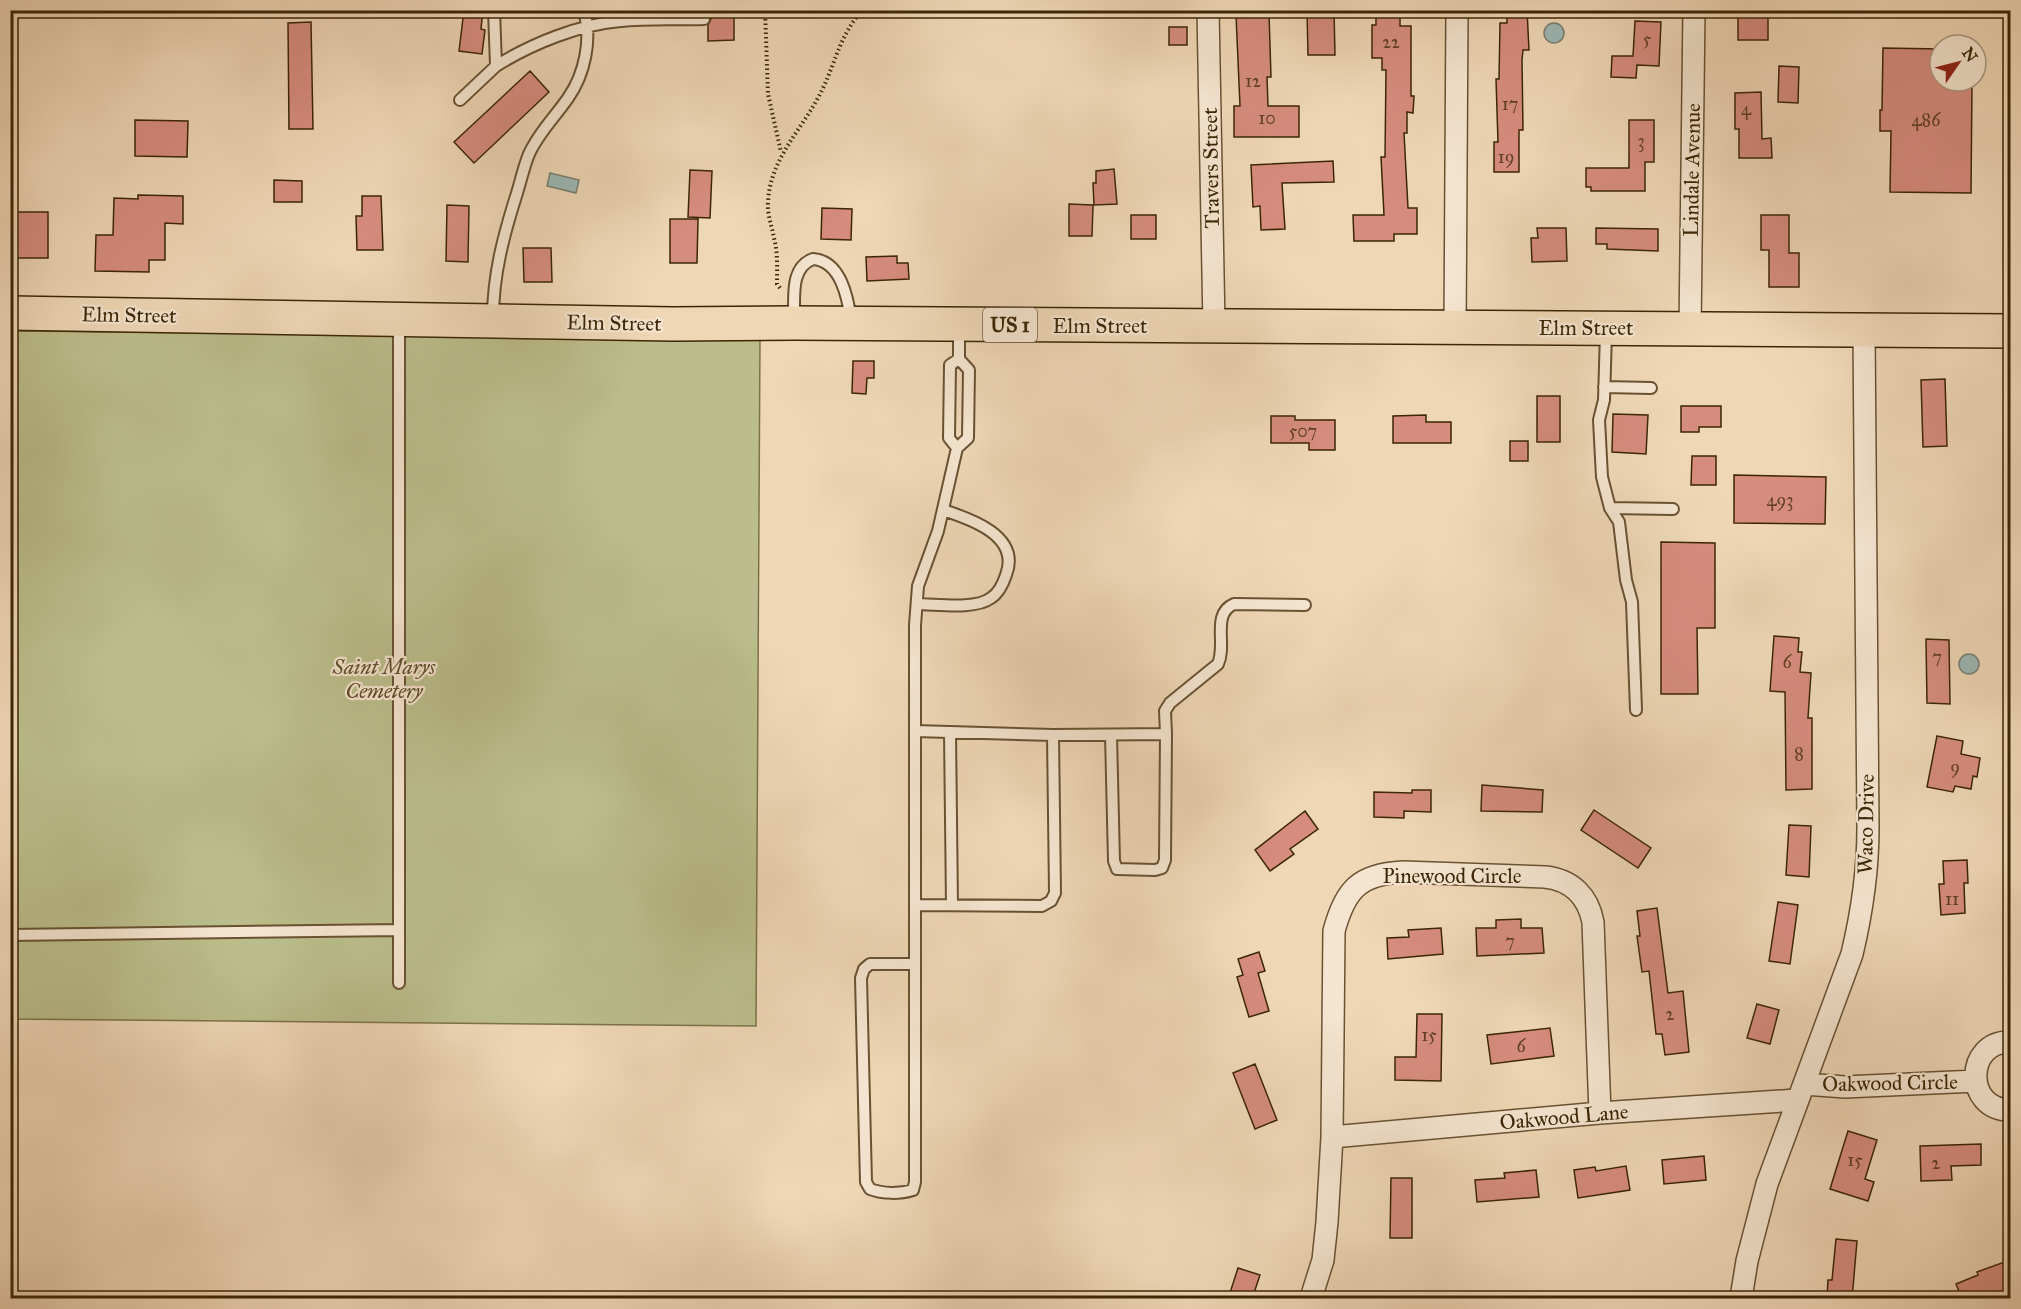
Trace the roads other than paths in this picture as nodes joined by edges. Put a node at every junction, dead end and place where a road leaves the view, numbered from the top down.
1 (494, 10) edge
2 (584, 10) edge
3 (1208, 10) edge
4 (1457, 10) edge
5 (1694, 10) edge
6 (704, 19) dead end
7 (587, 27) junction
8 (496, 66) junction
9 (460, 100) dead end
10 (794, 311) junction
11 (10, 313) edge
12 (399, 320) junction
13 (493, 321) junction
14 (852, 324) junction
15 (959, 325) junction
16 (1214, 326) junction
17 (1455, 328) junction
18 (1606, 328) junction
19 (1690, 329) junction
20 (1864, 330) junction
21 (2010, 331) edge
22 (959, 359) junction
23 (1604, 387) junction
24 (1651, 388) dead end
25 (957, 448) junction
26 (1610, 508) junction
27 (1673, 508) dead end
28 (943, 510) junction
29 (917, 604) junction
30 (1305, 605) dead end
31 (1636, 710) dead end
32 (915, 731) junction
33 (950, 732) junction
34 (1166, 734) junction
35 (1053, 735) junction
36 (1111, 735) junction
37 (915, 905) junction
38 (952, 905) junction
39 (399, 930) junction
40 (10, 935) edge
41 (915, 963) junction
42 (399, 983) dead end
43 (2010, 1042) edge
44 (1976, 1081) junction
45 (1800, 1092) junction
46 (2010, 1110) edge
47 (1600, 1113) junction
48 (1332, 1137) junction
49 (1311, 1299) edge
50 (1741, 1299) edge

1 - 8 lane
2 - 7 lane
3 - 16 street, Travers Street
4 - 17 street
5 - 19 street, Lindale Avenue
6 - 7 lane
7 - 8 lane
7 - 13 lane
8 - 9 lane
10 - 13 main road, Elm Street / US 1
10 - 14 main road, Elm Street / US 1
10 - 14 lane
11 - 12 main road, Elm Street / US 1
12 - 13 main road, Elm Street / US 1
12 - 39 lane
14 - 15 main road, Elm Street / US 1
15 - 16 main road, Elm Street / US 1
15 - 22 lane
16 - 17 main road, Elm Street / US 1
17 - 18 main road, Elm Street / US 1
18 - 19 main road, Elm Street / US 1
18 - 23 lane
19 - 20 main road, Elm Street / US 1
20 - 21 main road, Elm Street / US 1
20 - 45 street, Waco Drive
22 - 25 lane
22 - 25 lane
23 - 24 lane
23 - 26 lane
25 - 28 lane
26 - 27 lane
26 - 31 lane
28 - 29 lane
28 - 29 lane
29 - 32 lane
30 - 34 lane
32 - 33 lane
32 - 37 lane
33 - 35 lane
33 - 38 lane
34 - 36 lane
34 - 36 lane
35 - 36 lane
35 - 38 lane
37 - 38 lane
37 - 41 lane
39 - 40 lane
39 - 42 lane
41 - 41 lane
43 - 44 street, Oakwood Circle
44 - 45 street, Oakwood Circle
44 - 46 street, Oakwood Circle
45 - 47 street, Oakwood Lane
45 - 50 street, Waco Drive
47 - 48 street, Oakwood Lane
47 - 48 street, Pinewood Circle
48 - 49 street, Pinewood Circle

